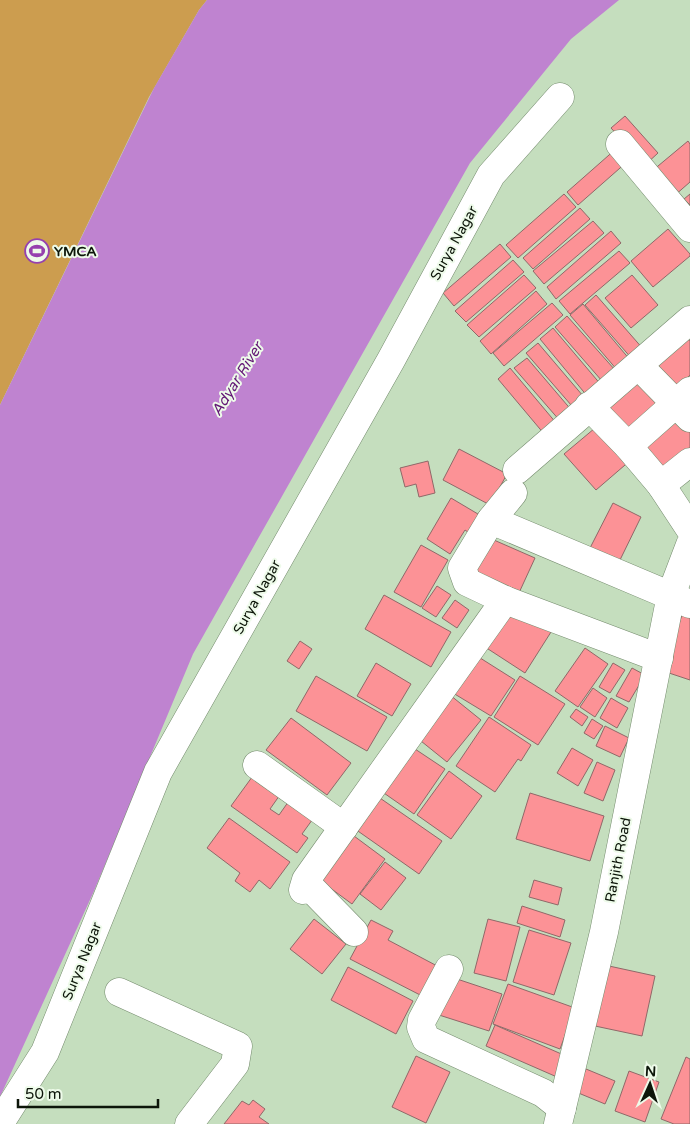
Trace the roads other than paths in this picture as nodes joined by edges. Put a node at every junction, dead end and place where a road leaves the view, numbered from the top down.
1 (560, 96) dead end
2 (620, 144) dead end
3 (690, 228) edge
4 (688, 327) edge
5 (639, 366) junction
6 (685, 404) edge
7 (590, 406) junction
8 (628, 446) junction
9 (690, 463) edge
10 (661, 485) junction
11 (491, 520) junction
12 (690, 529) edge
13 (690, 545) edge
14 (680, 599) edge
15 (505, 600) junction
16 (659, 658) junction
17 (257, 764) dead end
18 (344, 827) junction
19 (354, 932) dead end
20 (449, 969) dead end
21 (119, 992) dead end
22 (560, 1116) edge
23 (0, 1123) edge
24 (189, 1124) edge

1 - 23 street, Surya Nagar
2 - 3 street
4 - 5 street
5 - 6 street
5 - 7 street
6 - 8 street
7 - 8 street
7 - 11 street
8 - 10 street
9 - 10 street
10 - 12 street
11 - 14 street
11 - 15 street
13 - 14 street, Ranjith Road
14 - 16 street, Ranjith Road
15 - 16 street
15 - 18 street
16 - 22 street, Ranjith Road
17 - 18 street
18 - 19 street
20 - 22 street
21 - 24 street

